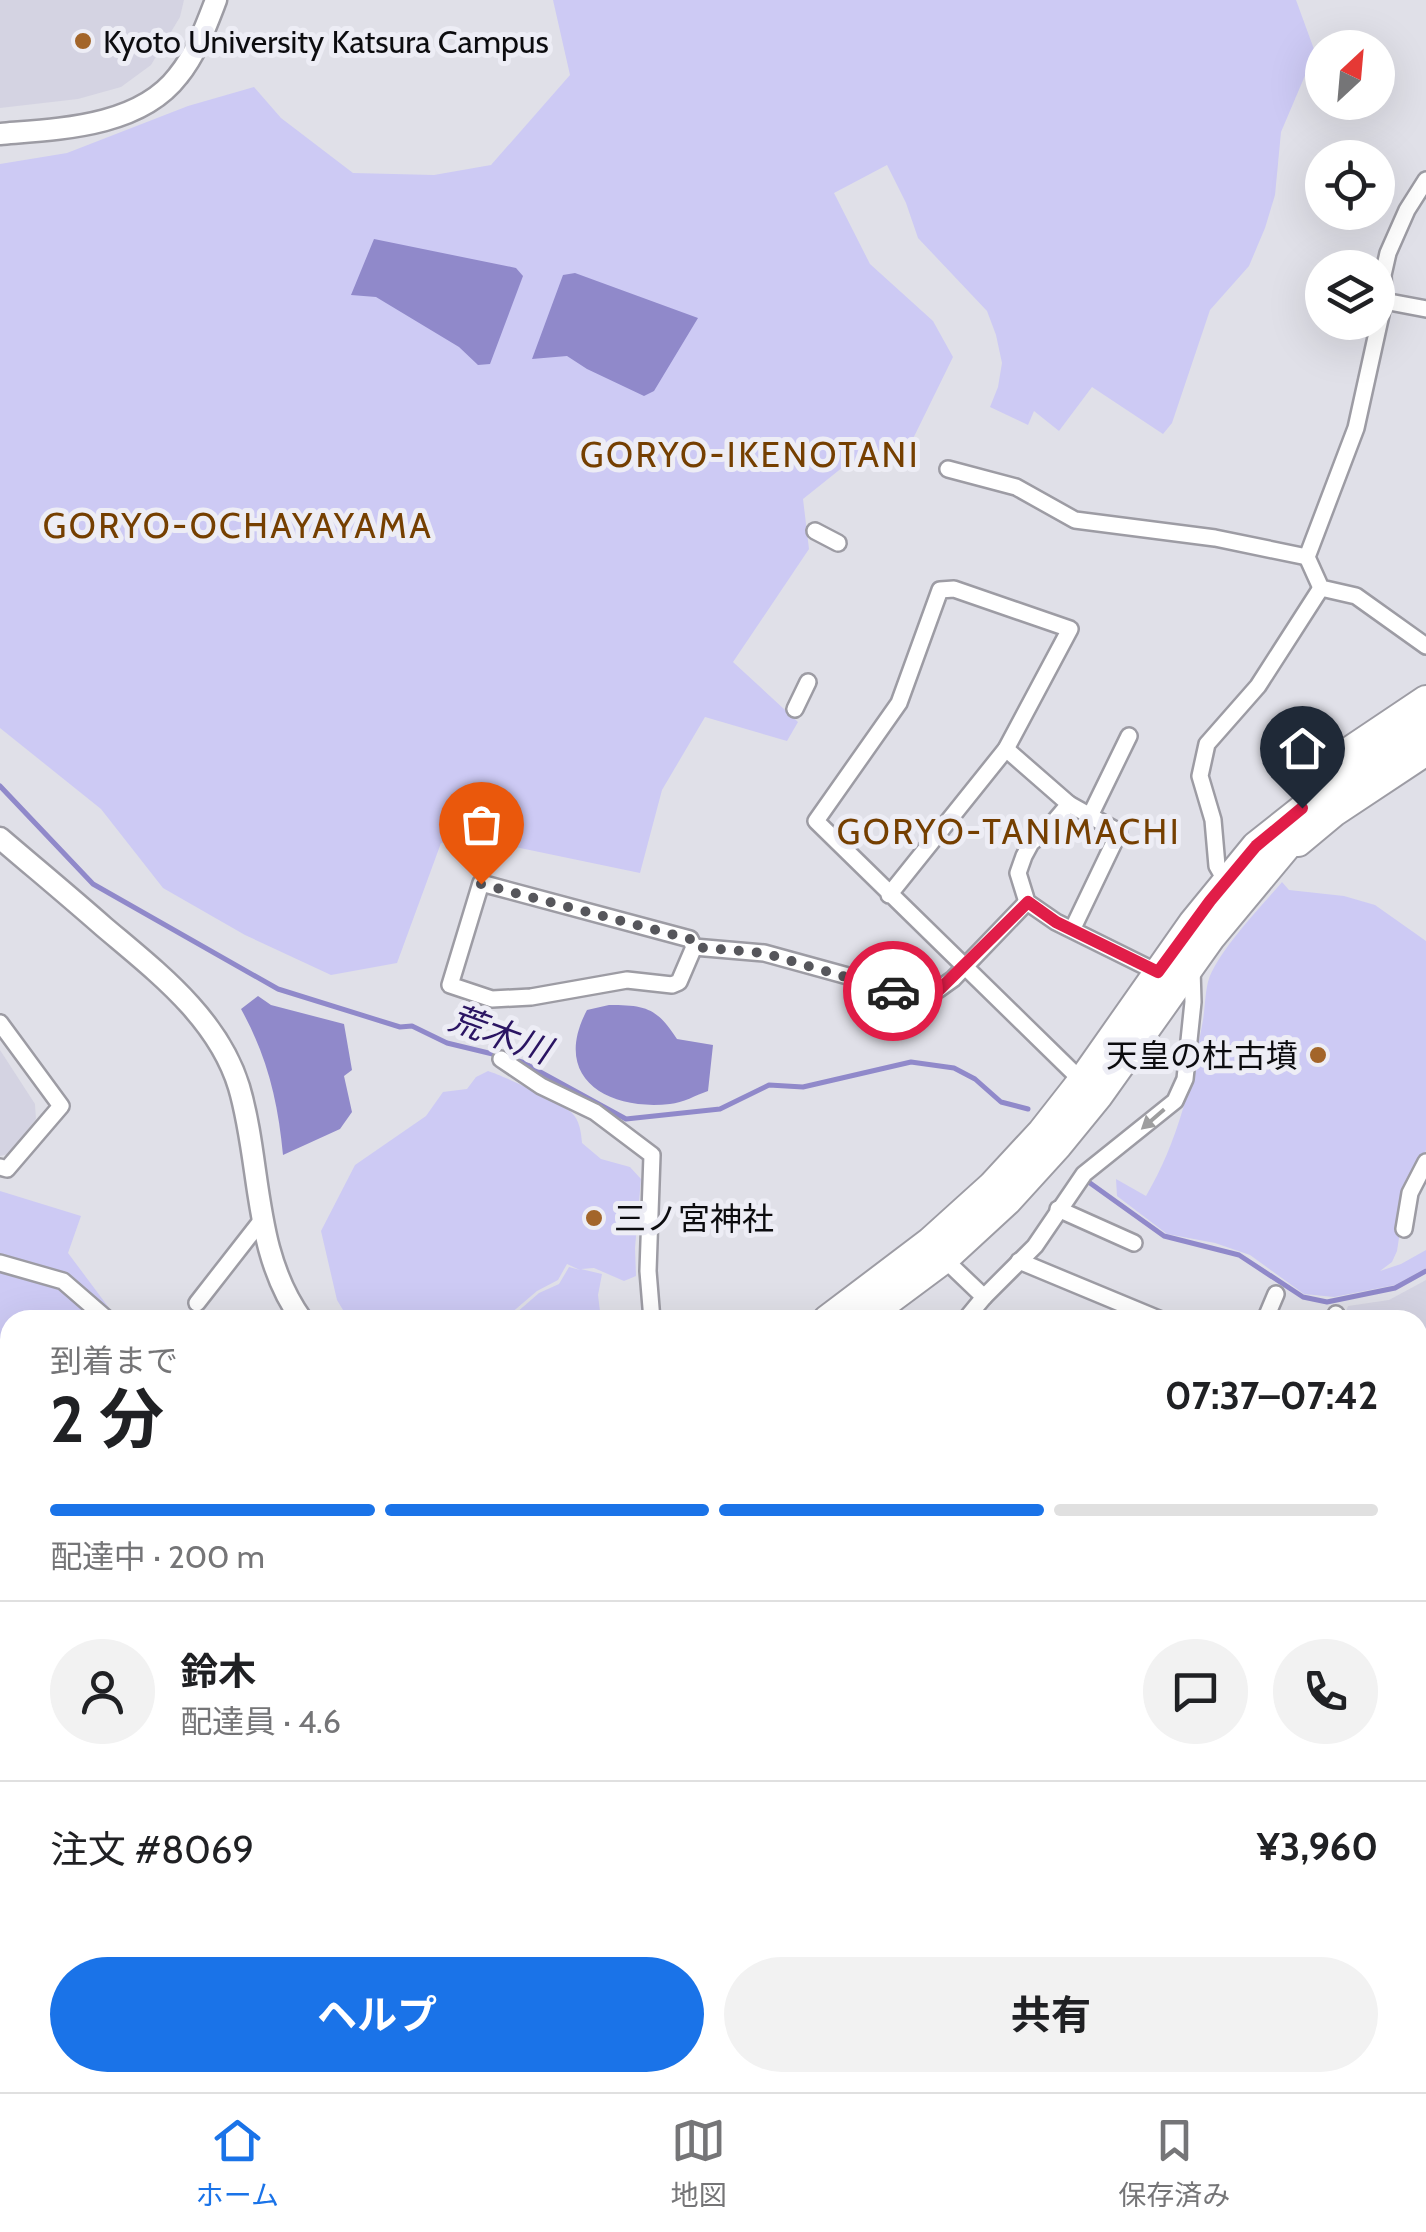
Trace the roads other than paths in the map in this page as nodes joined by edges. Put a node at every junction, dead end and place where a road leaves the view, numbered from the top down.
1 (216, 0) edge
2 (0, 134) edge
3 (1426, 180) edge
4 (1389, 250) edge
5 (1395, 303) edge
6 (1426, 309) edge
7 (1375, 340) edge
8 (948, 469) dead end
9 (816, 531) dead end
10 (838, 544) dead end
11 (1306, 557) junction
12 (1322, 588) junction
13 (1426, 646) edge
14 (808, 682) dead end
15 (1426, 700) edge
16 (796, 709) dead end
17 (1129, 736) dead end
18 (1420, 738) edge
19 (1006, 749) junction
20 (1068, 804) junction
21 (1090, 816) junction
22 (0, 838) edge
23 (1265, 853) junction
24 (1233, 891) junction
25 (889, 895) junction
26 (1028, 902) junction
27 (1073, 928) junction
28 (694, 947) junction
29 (964, 967) junction
30 (1176, 974) junction
31 (0, 1023) edge
32 (502, 1060) dead end
33 (1090, 1088) junction
34 (1426, 1162) edge
35 (0, 1167) edge
36 (1058, 1210) junction
37 (261, 1221) junction
38 (1404, 1228) dead end
39 (1134, 1242) dead end
40 (937, 1251) junction
41 (1020, 1261) junction
42 (0, 1262) edge
43 (1276, 1294) dead end
44 (984, 1297) junction
45 (197, 1302) dead end
46 (96, 1310) edge
47 (297, 1310) edge
48 (651, 1310) edge
49 (843, 1310) edge
50 (873, 1310) edge
51 (974, 1310) edge
52 (1137, 1310) edge
53 (1270, 1310) edge

1 - 2 street
3 - 4 street
5 - 6 street
7 - 11 street
8 - 11 street
9 - 10 street
11 - 12 street
12 - 13 street
12 - 24 street
14 - 16 street
15 - 23 highway
17 - 21 street
18 - 23 highway
19 - 20 street
19 - 25 street
19 - 25 street
20 - 21 street
20 - 26 street
21 - 27 street
22 - 37 street
23 - 24 highway
24 - 30 highway
25 - 29 street
26 - 27 street
26 - 29 street
27 - 30 street
28 - 28 street
28 - 29 street
29 - 33 street
30 - 33 highway
30 -> 36 street
31 - 35 street
32 - 48 street
33 - 40 highway
34 - 38 street
36 - 39 street
36 - 41 street
37 - 45 street
37 - 47 street
40 - 44 street
40 - 49 highway
40 - 50 highway
41 - 44 street
41 - 52 street
42 - 46 street
43 - 53 street
44 - 51 street

